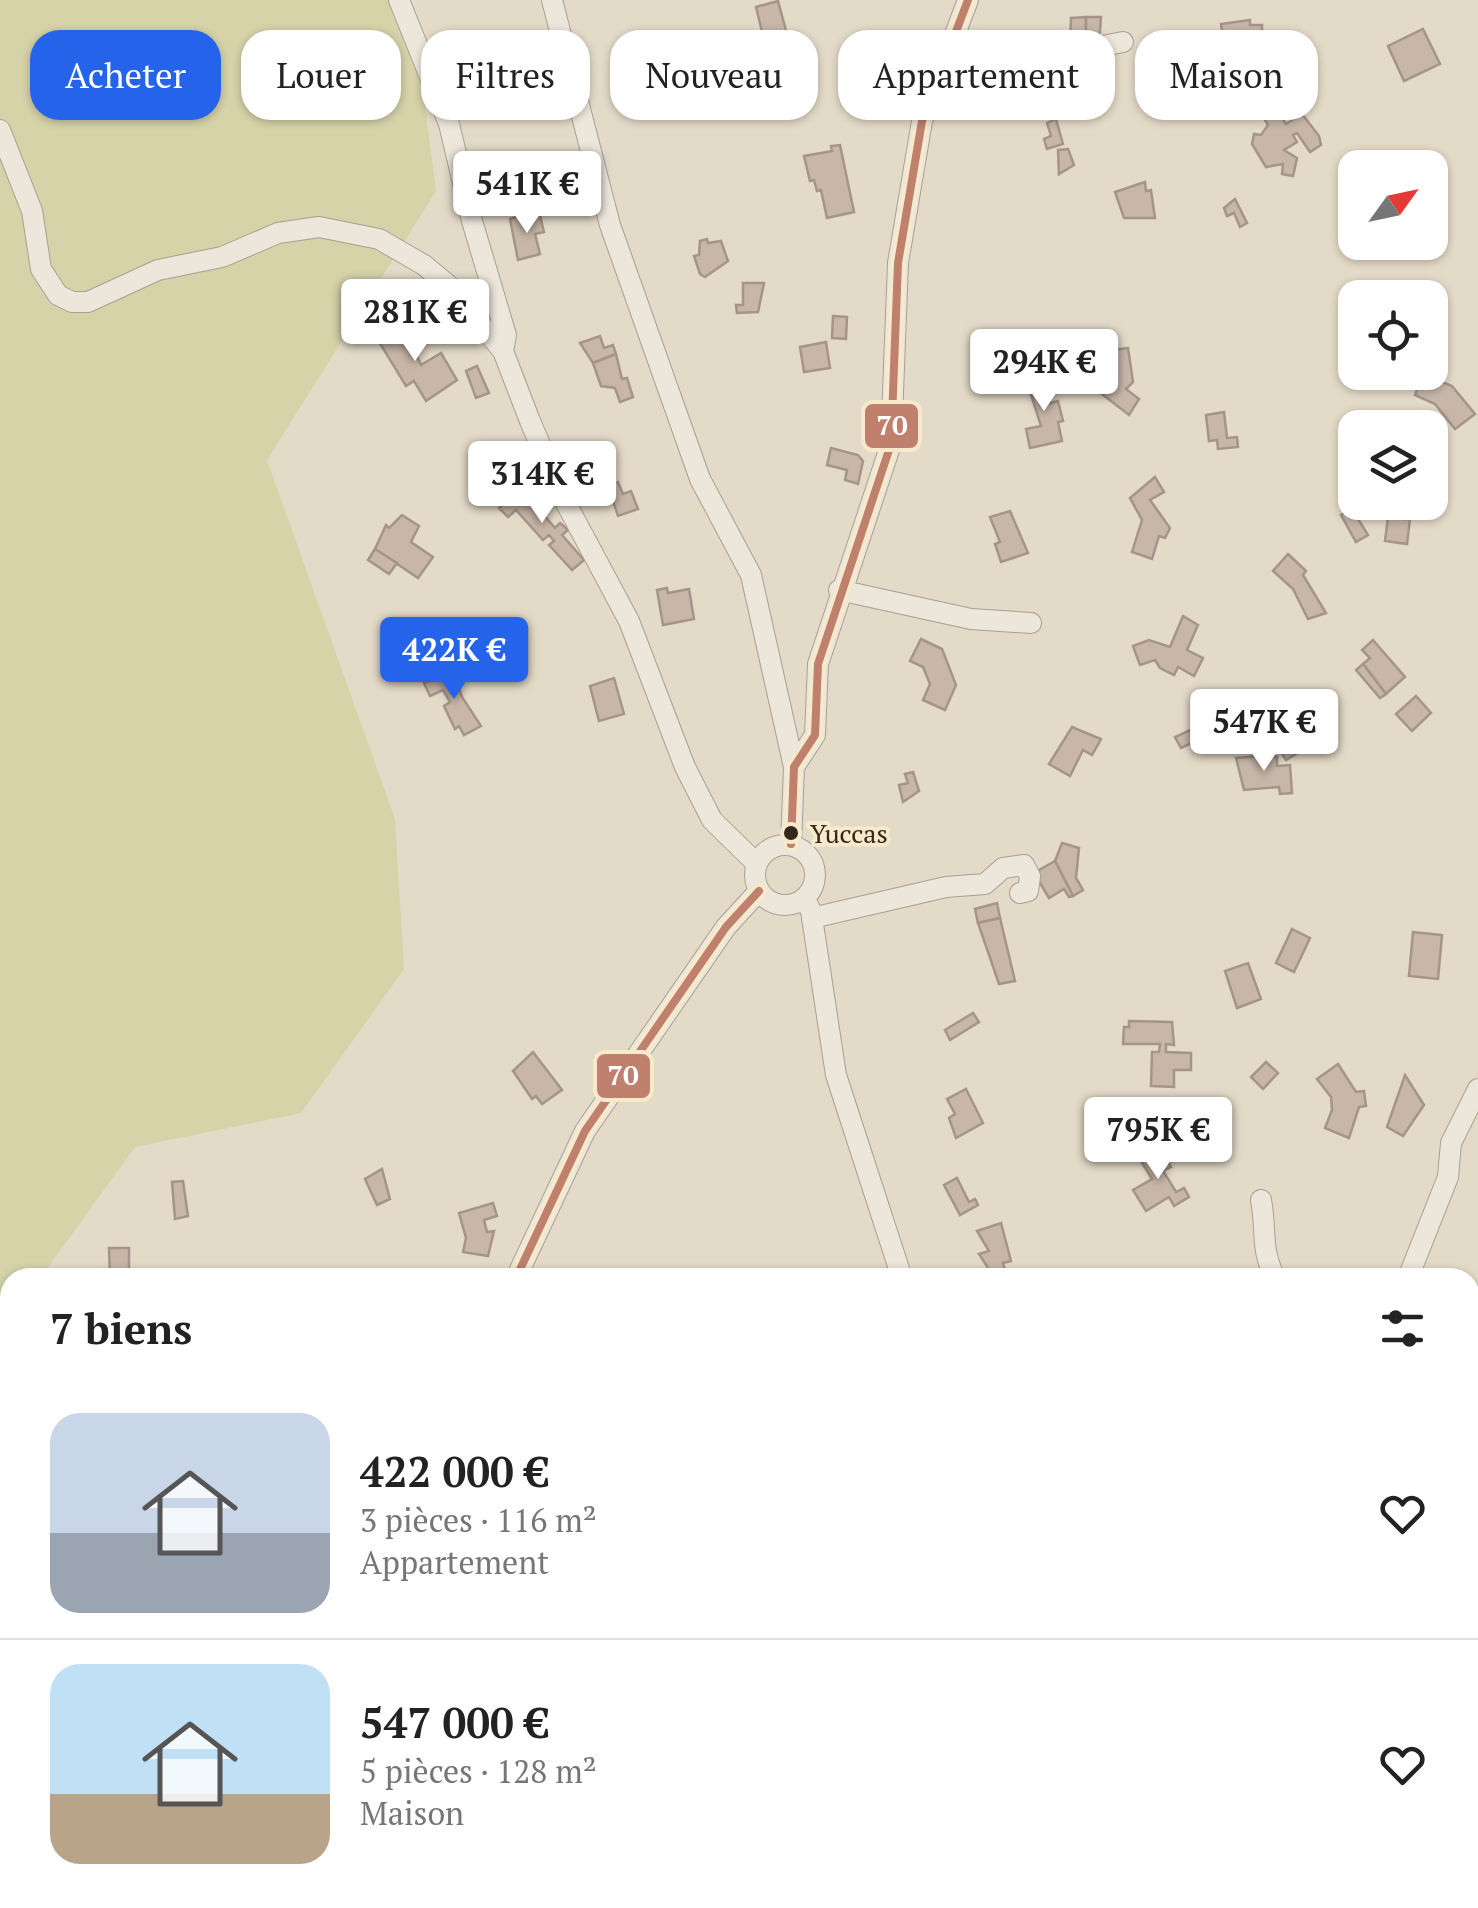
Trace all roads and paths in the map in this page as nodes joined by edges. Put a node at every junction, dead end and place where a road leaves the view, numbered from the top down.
1 (399, 0) edge
2 (552, 0) edge
3 (968, 0) edge
4 (956, 30) edge
5 (1123, 42) dead end
6 (1115, 44) edge
7 (922, 120) edge
8 (0, 130) edge
9 (502, 351) junction
10 (839, 590) junction
11 (1031, 623) dead end
12 (794, 767) junction
13 (791, 844) junction
14 (756, 864) junction
15 (759, 891) junction
16 (1020, 894) dead end
17 (808, 908) junction
18 (1478, 1089) edge
19 (1260, 1200) dead end
20 (521, 1268) edge
21 (899, 1268) edge
22 (1271, 1268) edge
23 (1412, 1268) edge

1 - 9 street
2 - 12 street
3 - 4 street
5 - 6 street
7 - 10 street
8 - 9 street
9 - 14 street
10 - 11 street
10 - 12 street
12 - 13 street
13 - 14 street
13 - 17 street
14 - 15 street
15 - 17 street
15 - 20 street
16 - 17 street
17 - 21 street
18 - 23 street
19 - 22 street

